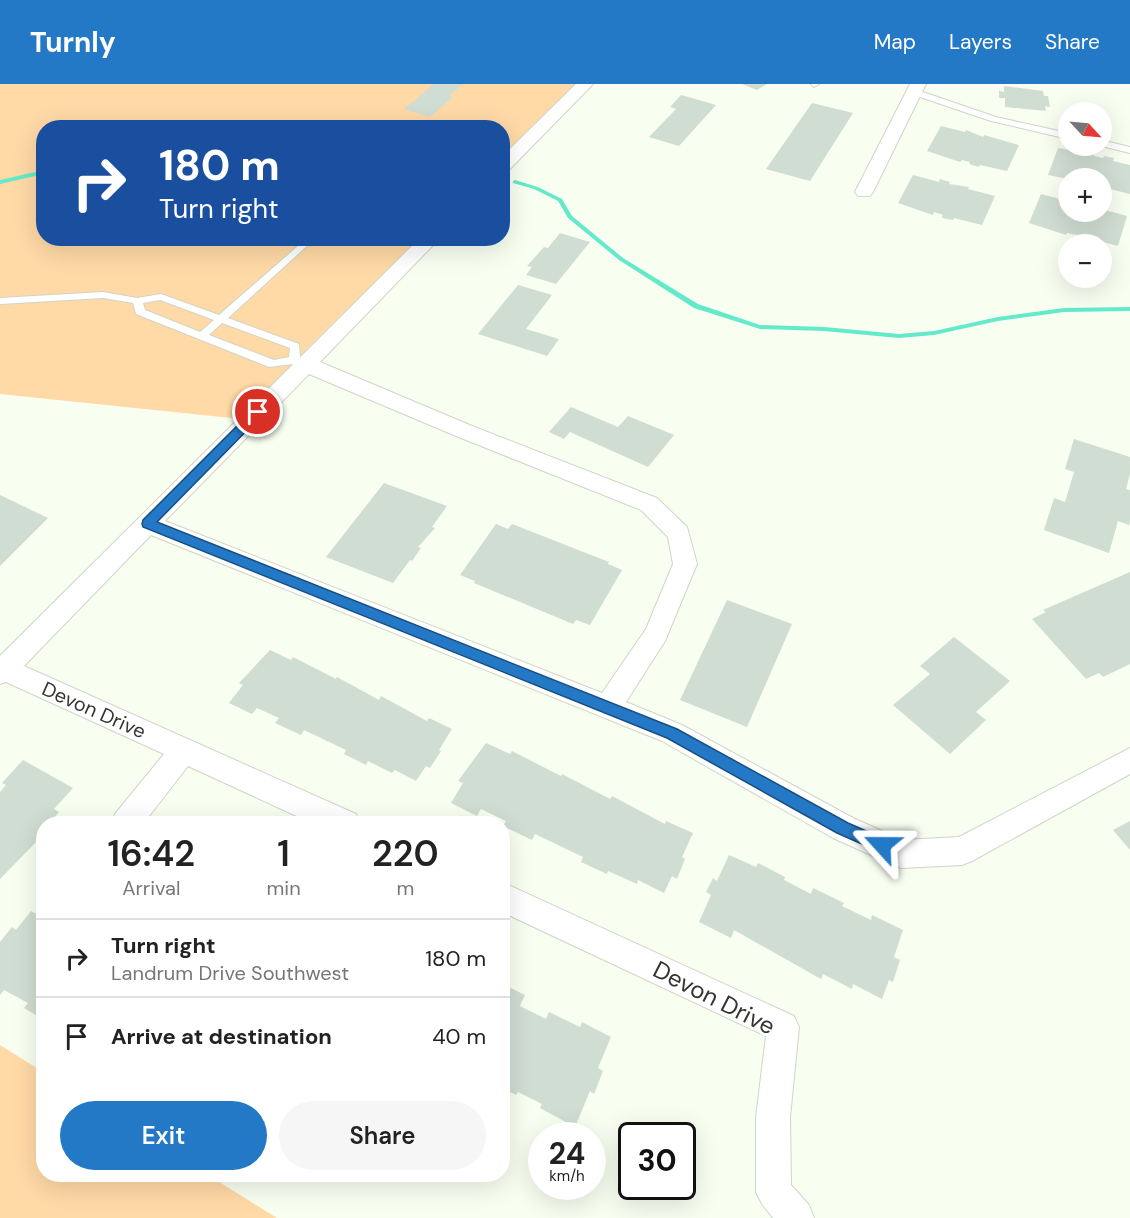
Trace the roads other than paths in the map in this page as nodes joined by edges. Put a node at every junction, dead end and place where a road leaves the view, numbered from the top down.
1 (585, 84) edge
2 (916, 88) edge
3 (1058, 134) edge
4 (1112, 146) edge
5 (1130, 150) edge
6 (510, 158) edge
7 (864, 192) dead end
8 (302, 246) edge
9 (423, 246) edge
10 (0, 301) edge
11 (138, 301) junction
12 (222, 319) junction
13 (202, 336) junction
14 (300, 362) junction
15 (148, 524) junction
16 (2, 671) edge
17 (608, 707) junction
18 (184, 750) junction
19 (1130, 760) edge
20 (130, 816) edge
21 (327, 816) edge
22 (510, 900) edge
23 (796, 1218) edge

1 - 6 street
2 - 3 lane
2 - 7 street
4 - 5 lane
8 - 12 lane
9 - 14 street
10 - 11 lane
11 - 12 lane
11 - 13 lane
12 - 13 lane
12 - 14 lane
13 - 14 lane
14 - 15 street
14 - 17 street
15 - 16 street
15 - 17 street
16 - 18 street, Devon Drive
17 - 19 street
18 - 20 street
18 - 21 street, Devon Drive
22 - 23 street, Devon Drive

